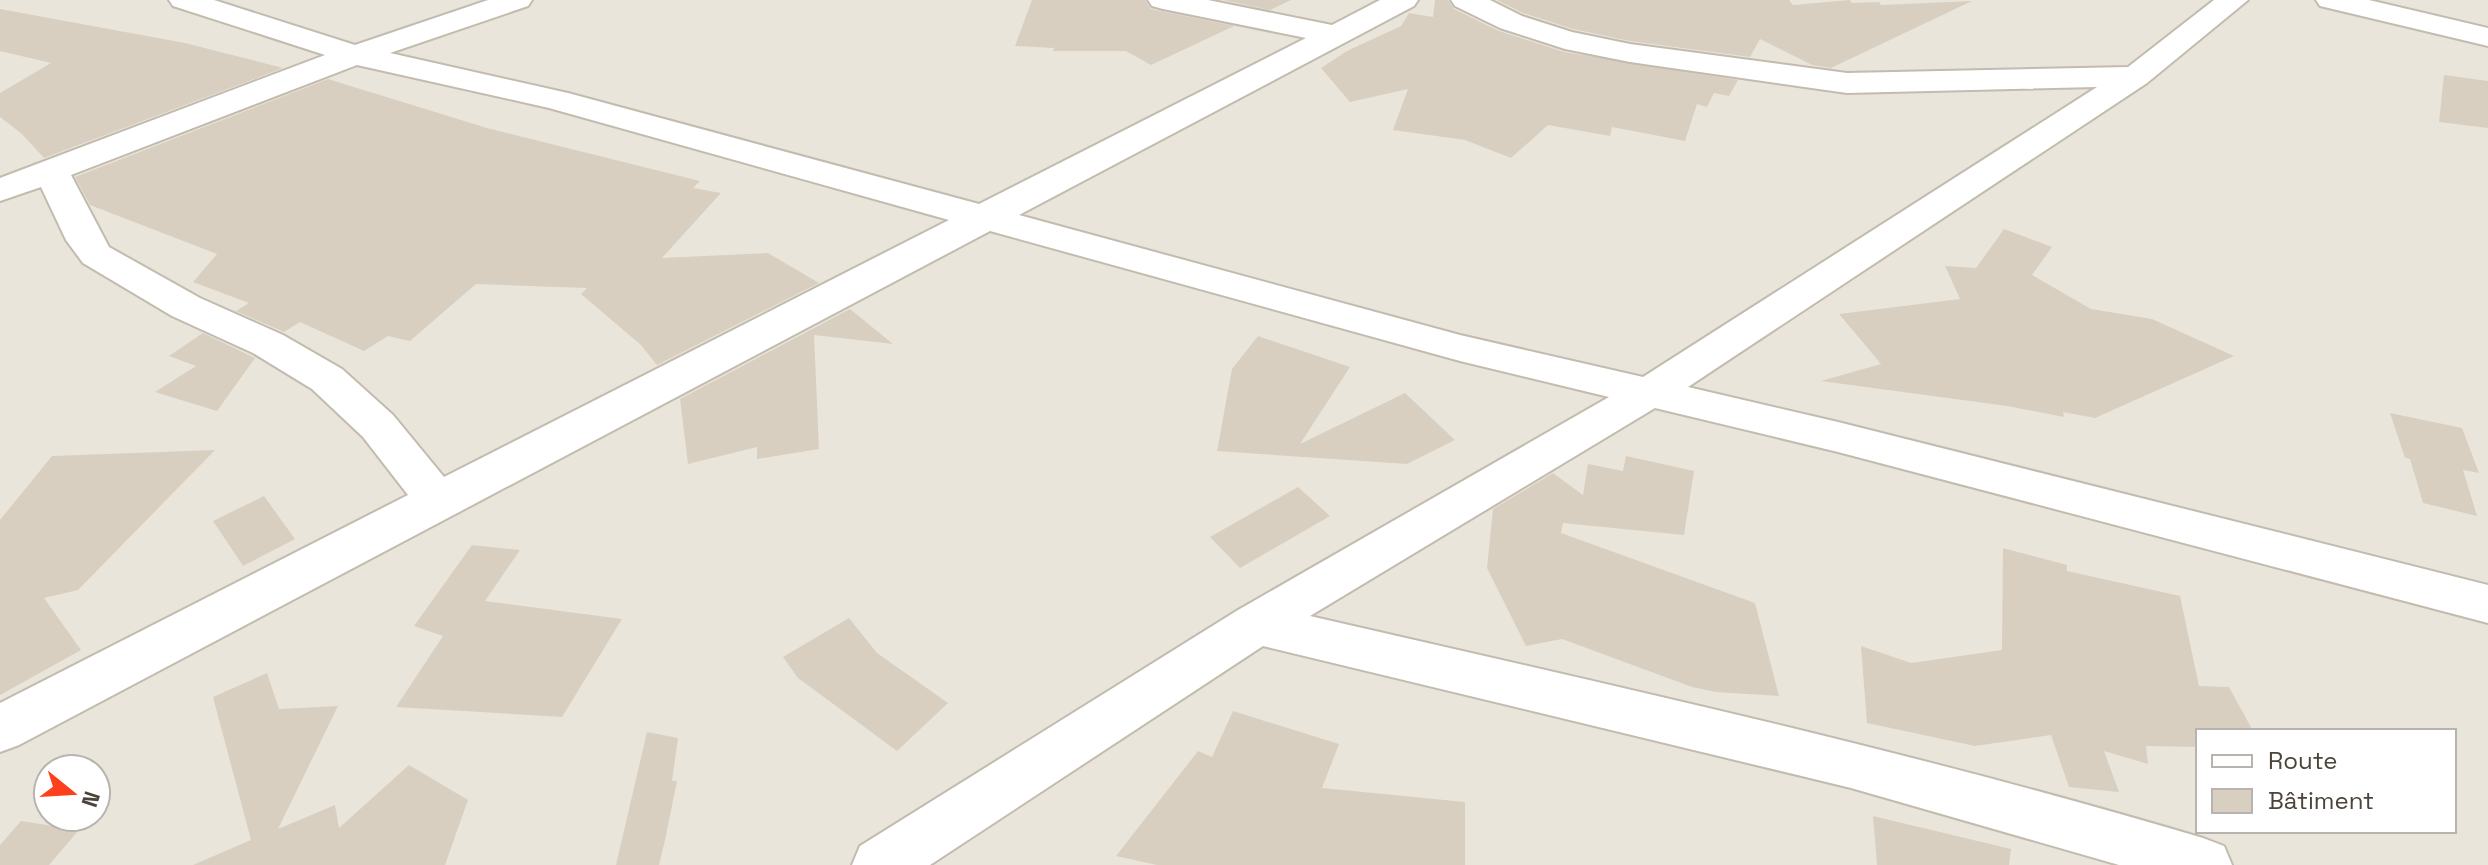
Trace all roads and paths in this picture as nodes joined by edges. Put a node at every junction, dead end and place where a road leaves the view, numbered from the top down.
1 (184, 0) edge
2 (517, 0) edge
3 (1163, 0) edge
4 (1403, 0) edge
5 (1466, 0) edge
6 (2233, 0) edge
7 (2331, 0) edge
8 (1338, 35) junction
9 (2488, 37) edge
10 (355, 55) junction
11 (2136, 76) junction
12 (51, 170) junction
13 (0, 190) edge
14 (988, 217) junction
15 (1652, 391) junction
16 (439, 502) junction
17 (2488, 604) edge
18 (1256, 624) junction
19 (0, 729) edge
20 (900, 860) edge
21 (2203, 865) edge

1 - 10 street
2 - 10 street
3 - 8 street
4 - 8 street
5 - 11 street
6 - 11 street
7 - 9 street
8 - 14 street
10 - 12 street
10 - 14 street
11 - 15 street
12 - 13 street
12 - 16 street
14 - 15 street
14 - 16 street
15 - 17 street
15 - 18 street
16 - 19 street
18 - 20 street
18 - 21 street

